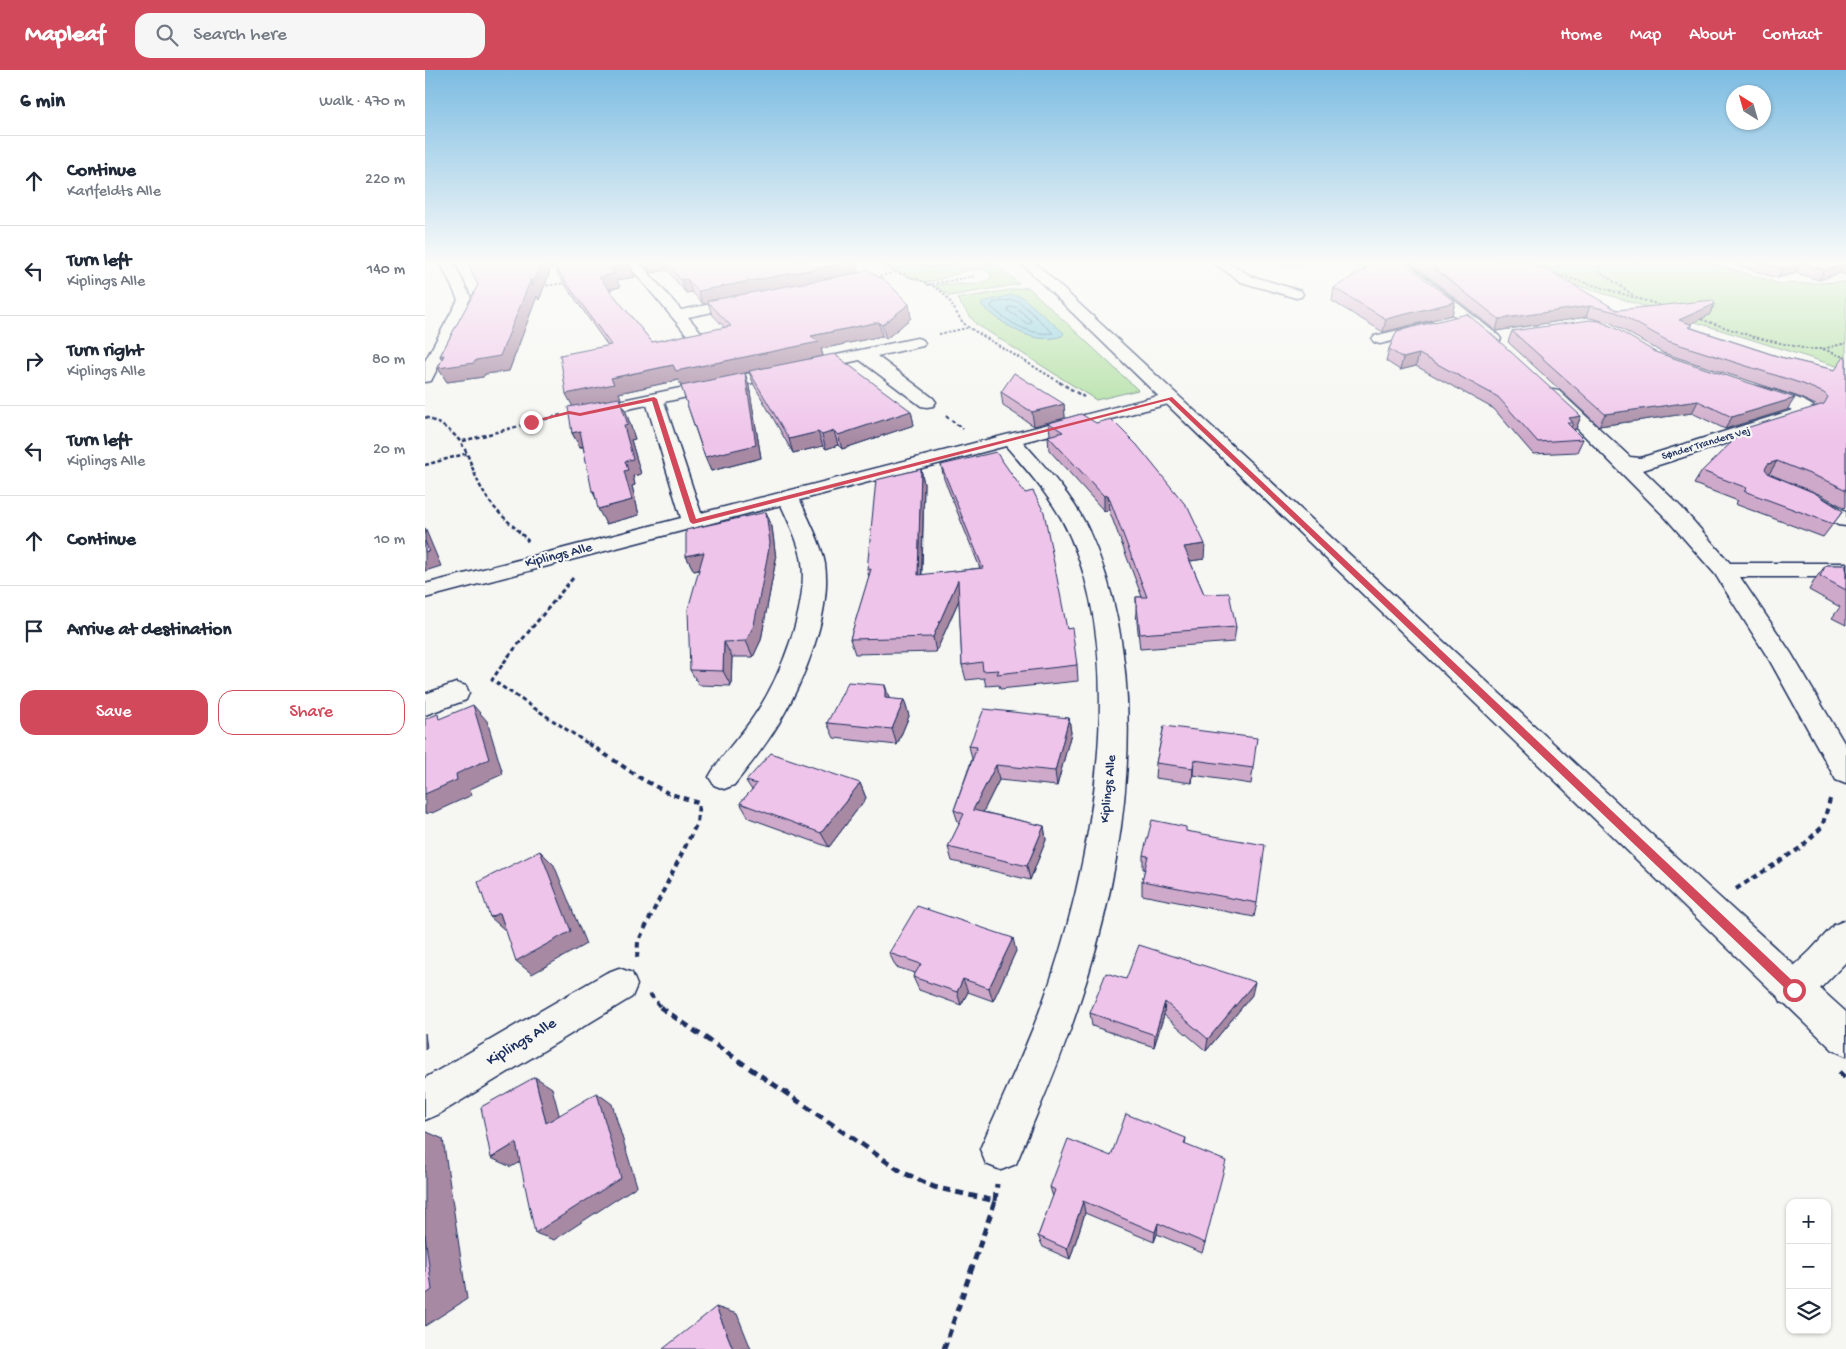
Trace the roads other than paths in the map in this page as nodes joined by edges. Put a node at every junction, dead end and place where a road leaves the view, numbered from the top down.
1 (454, 321) edge
2 (682, 321) edge
3 (1089, 321) edge
4 (1456, 321) edge
5 (1471, 321) edge
6 (699, 339) edge
7 (1380, 339) dead end
8 (1503, 342) edge
9 (917, 343) dead end
10 (863, 354) junction
11 (425, 378) edge
12 (1541, 384) edge
13 (1744, 388) edge
14 (1170, 398) junction
15 (654, 399) junction
16 (927, 402) road end
17 (580, 415) edge
18 (998, 443) junction
19 (1624, 462) junction
20 (1786, 490) edge
21 (788, 497) junction
22 (1846, 520) edge
23 (693, 522) junction
24 (1724, 570) junction
25 (1846, 570) edge
26 (425, 591) edge
27 (456, 693) dead end
28 (425, 705) edge
29 (1846, 772) edge
30 (724, 777) dead end
31 (1846, 936) edge
32 (634, 980) road end
33 (1794, 990) junction
34 (1846, 1037) edge
35 (425, 1100) edge
36 (1001, 1149) dead end

1 - 11 street
2 - 6 street
3 - 14 street
4 - 7 street
5 - 8 street
9 - 10 street
10 - 15 street
10 - 16 street
12 - 19 street
13 - 19 street, Sønder Tranders Vej
14 - 18 street, Kiplings Alle
14 - 33 street
15 - 17 street
15 - 23 street
18 - 21 street, Kiplings Alle
18 - 36 street, Kiplings Alle
19 - 24 street
20 - 22 street
21 - 23 street, Kiplings Alle
21 - 30 street
23 - 26 street, Kiplings Alle
24 - 25 street
24 - 29 street
27 - 28 street
31 - 33 street
32 - 35 street, Kiplings Alle
33 - 34 street

